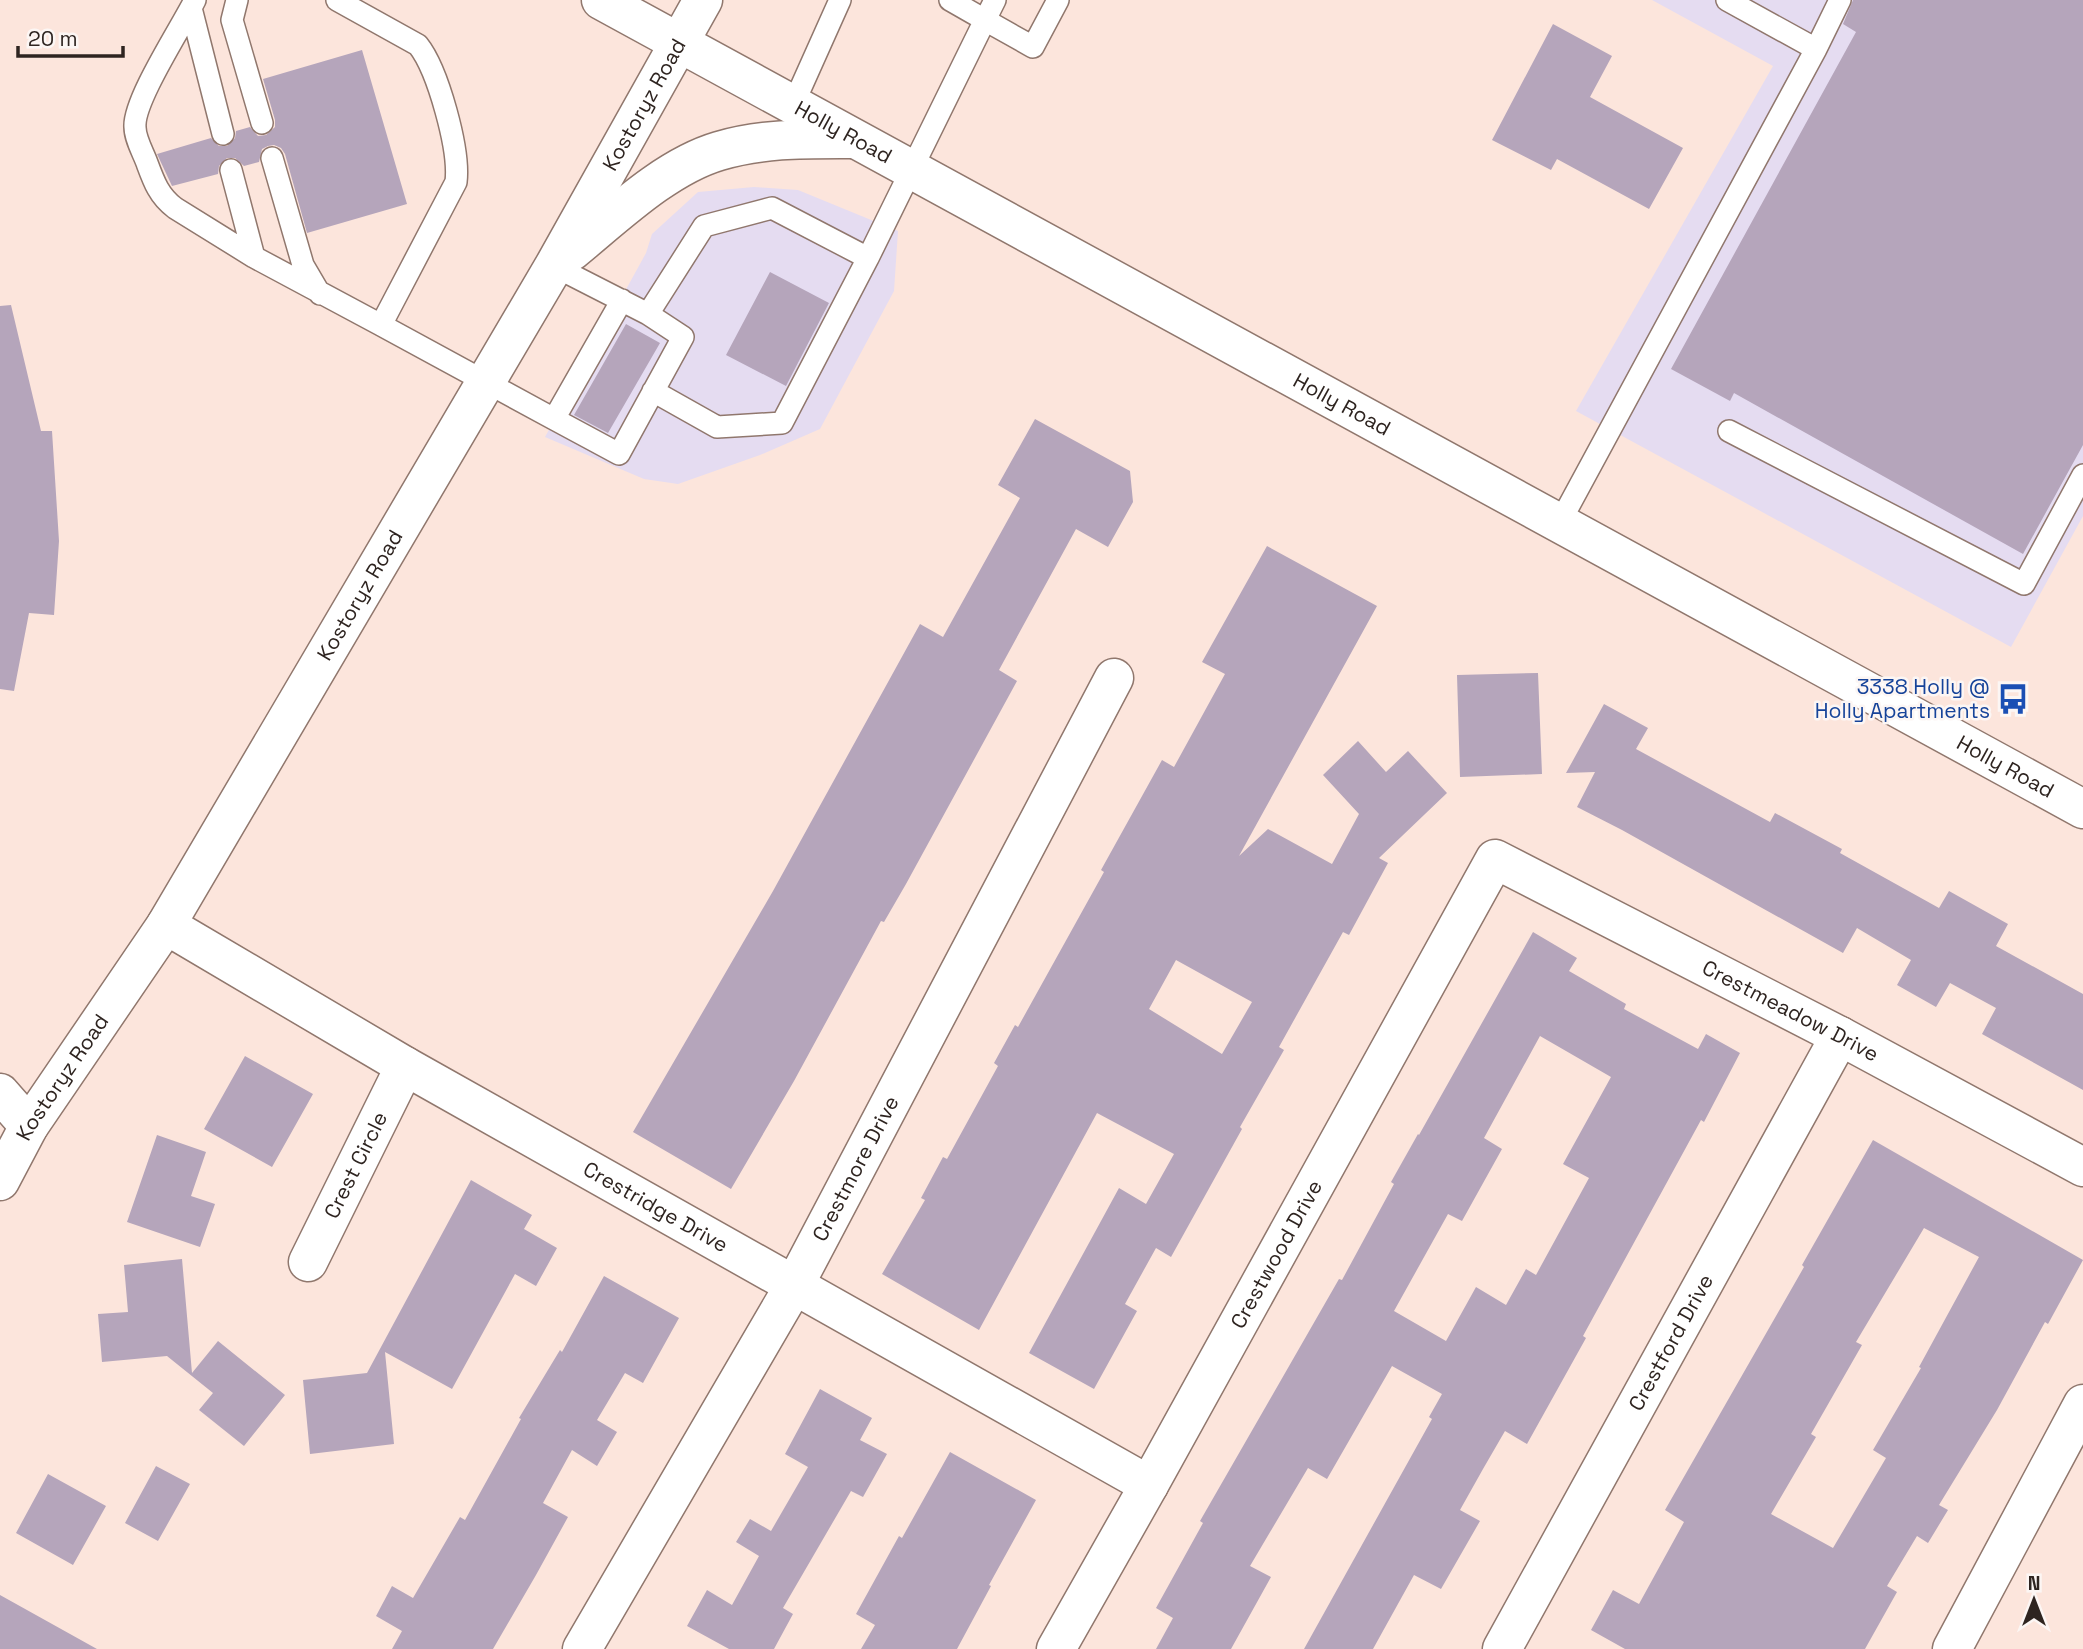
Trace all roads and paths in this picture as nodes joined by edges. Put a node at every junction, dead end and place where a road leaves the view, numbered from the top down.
1 (237, 0) edge
2 (337, 0) edge
3 (601, 0) edge
4 (703, 0) edge
5 (840, 0) edge
6 (950, 0) edge
7 (995, 0) edge
8 (1058, 0) edge
9 (1727, 0) edge
10 (1840, 0) edge
11 (193, 4) edge
12 (985, 20) junction
13 (678, 42) junction
14 (1815, 49) junction
15 (793, 105) junction
16 (262, 124) dead end
17 (223, 134) dead end
18 (855, 139) junction
19 (272, 158) dead end
20 (231, 170) dead end
21 (911, 170) junction
22 (254, 257) junction
23 (868, 258) junction
24 (554, 265) junction
25 (320, 294) junction
26 (622, 300) junction
27 (648, 314) junction
28 (381, 325) junction
29 (653, 379) junction
30 (486, 380) junction
31 (554, 419) junction
32 (1729, 431) dead end
33 (2083, 475) edge
34 (1559, 524) junction
35 (1114, 678) dead end
36 (2083, 809) edge
37 (1494, 859) joint
38 (166, 925) junction
39 (1840, 1035) junction
40 (405, 1066) junction
41 (0, 1093) edge
42 (29, 1126) junction
43 (2083, 1167) edge
44 (0, 1181) edge
45 (308, 1262) dead end
46 (795, 1284) junction
47 (2083, 1404) edge
48 (1149, 1485) junction
49 (582, 1649) edge
50 (1056, 1649) edge
51 (1502, 1649) edge
52 (1952, 1649) edge

1 - 16 lane
2 - 28 lane
3 - 13 street, Holly Road
4 - 13 street, Kostoryz Road
5 - 15 lane
6 - 12 lane
7 - 12 lane
8 - 12 lane
9 - 14 lane
10 - 14 lane
11 - 17 lane
11 - 22 lane
12 - 21 lane
13 - 15 street, Holly Road
13 - 24 street, Kostoryz Road
14 - 34 lane
15 - 18 street, Holly Road
18 - 21 street, Holly Road
18 - 24 street
19 - 25 lane
20 - 22 lane
21 - 23 lane
21 - 34 street, Holly Road
22 - 25 lane
23 - 27 lane
23 - 29 lane
24 - 26 lane
24 - 30 street, Kostoryz Road
25 - 28 lane
26 - 27 lane
26 - 31 lane
27 - 29 lane
28 - 30 lane
29 - 31 lane
30 - 31 lane
30 - 38 street, Kostoryz Road
32 - 33 lane
34 - 36 street, Holly Road
35 - 46 street, Crestmore Drive
37 - 39 street, Crestmeadow Drive
37 - 48 street, Crestwood Drive
38 - 40 street, Crestridge Drive
38 - 42 street, Kostoryz Road
39 - 43 street, Crestmeadow Drive
39 - 51 street, Crestford Drive
40 - 45 street, Crest Circle
40 - 46 street, Crestridge Drive
41 - 42 street
42 - 44 street, Kostoryz Road
46 - 48 street, Crestridge Drive
46 - 49 street, Crestmore Drive
47 - 52 street
48 - 50 street, Crestwood Drive

